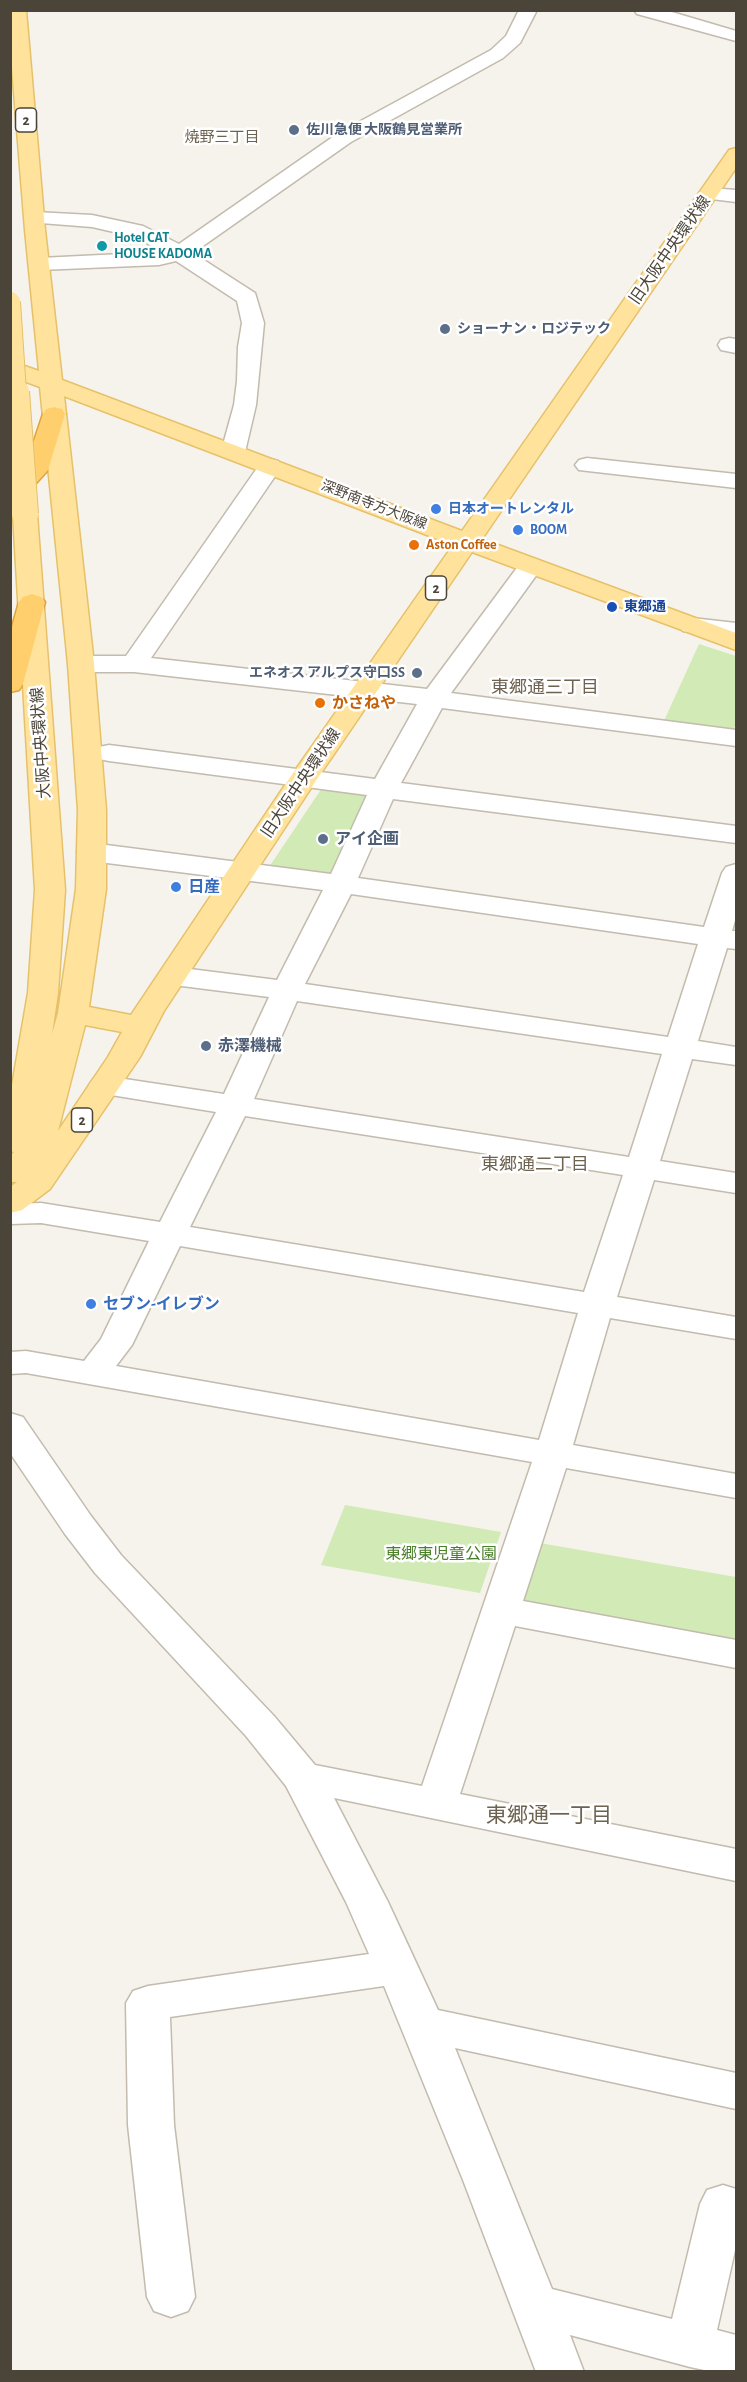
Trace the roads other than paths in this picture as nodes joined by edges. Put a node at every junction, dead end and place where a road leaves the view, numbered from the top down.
1 (17, 10) edge
2 (528, 10) edge
3 (643, 10) edge
4 (736, 36) edge
5 (10, 91) edge
6 (28, 142) junction
7 (736, 154) edge
8 (710, 194) junction
9 (736, 196) edge
10 (35, 218) junction
11 (179, 252) junction
12 (40, 264) junction
13 (42, 290) junction
14 (10, 302) edge
15 (10, 317) edge
16 (10, 368) edge
17 (51, 383) junction
18 (54, 414) junction
19 (233, 452) junction
20 (587, 465) dead end
21 (270, 466) junction
22 (736, 481) edge
23 (18, 506) edge
24 (470, 541) junction
25 (531, 566) junction
26 (32, 602) junction
27 (693, 626) junction
28 (736, 631) edge
29 (736, 642) edge
30 (81, 664) junction
31 (134, 664) junction
32 (10, 684) edge
33 (365, 690) junction
34 (434, 698) junction
35 (736, 738) edge
36 (109, 753) dead end
37 (303, 779) junction
38 (383, 790) junction
39 (736, 835) edge
40 (91, 852) junction
41 (243, 870) junction
42 (736, 873) edge
43 (341, 884) junction
44 (726, 938) edge
45 (174, 976) junction
46 (287, 990) junction
47 (73, 1013) junction
48 (141, 1026) junction
49 (680, 1048) junction
50 (736, 1056) edge
51 (105, 1085) junction
52 (234, 1107) junction
53 (642, 1168) junction
54 (736, 1183) edge
55 (11, 1186) edge
56 (10, 1214) edge
57 (170, 1234) junction
58 (597, 1305) junction
59 (736, 1328) edge
60 (10, 1363) edge
61 (94, 1374) junction
62 (10, 1425) edge
63 (553, 1453) junction
64 (736, 1486) edge
65 (499, 1610) junction
66 (736, 1654) edge
67 (302, 1777) junction
68 (436, 1804) junction
69 (736, 1866) edge
70 (397, 1967) junction
71 (423, 2024) junction
72 (736, 2091) edge
73 (723, 2204) dead end
74 (171, 2297) dead end
75 (536, 2307) junction
76 (690, 2346) junction
77 (736, 2356) edge
78 (560, 2372) edge

1 - 6 main road, 2
2 - 11 street
3 - 4 street
5 - 6 main road
6 - 10 main road, 2
7 - 8 main road, 旧大阪中央環状線 / 2
8 - 9 street
8 - 24 main road, 旧大阪中央環状線 / 2
10 - 11 street
10 - 12 main road, 2
11 - 12 street
11 - 19 street
12 - 13 main road, 2
13 - 15 main road
13 - 17 main road, 2
14 - 23 main road, 大阪中央環状線, bridge
16 - 17 main road, 深野南寺方大阪線
17 - 18 main road, 2
17 - 19 main road, 深野南寺方大阪線
18 - 23 highway, 2
18 - 30 main road, 2
19 - 21 main road, 深野南寺方大阪線
20 - 22 street
21 - 24 main road, 深野南寺方大阪線
21 - 31 street
23 - 26 main road, 大阪中央環状線
24 - 25 main road, 深野南寺方大阪線
24 - 33 main road, 旧大阪中央環状線 / 2
25 - 27 main road, 深野南寺方大阪線
25 - 34 street
26 - 32 highway
26 - 55 main road, 大阪中央環状線
27 - 28 street
27 - 29 main road, 深野南寺方大阪線
30 - 31 street
30 - 40 main road, 2
31 - 33 street
33 - 34 street
33 - 37 main road, 旧大阪中央環状線 / 2
34 - 35 street
34 - 38 street
36 - 37 street
37 - 38 street
37 - 41 main road, 旧大阪中央環状線 / 2
38 - 39 street
38 - 43 street
40 - 41 street
40 - 47 main road, 2
41 - 43 street
41 - 45 main road, 旧大阪中央環状線 / 2
42 - 44 street
43 - 44 street
43 - 46 street
44 - 49 street
45 - 46 street
45 - 48 main road, 旧大阪中央環状線 / 2
46 - 49 street
46 - 52 street
47 - 48 main road
47 - 55 main road, 2
48 - 51 main road, 旧大阪中央環状線 / 2
49 - 50 street
49 - 53 street
51 - 52 street
51 - 55 main road, 旧大阪中央環状線 / 2
52 - 53 street
52 - 57 street
53 - 54 street
53 - 58 street
56 - 57 street
57 - 58 street
57 - 61 street
58 - 59 street
58 - 63 street
60 - 61 street
61 - 63 street
62 - 67 street
63 - 64 street
63 - 65 street
65 - 66 street
65 - 68 street
67 - 68 street
67 - 70 street
68 - 69 street
70 - 71 street
70 - 74 street
71 - 72 street
71 - 75 street
73 - 76 street
75 - 76 street
75 - 78 street
76 - 77 street

